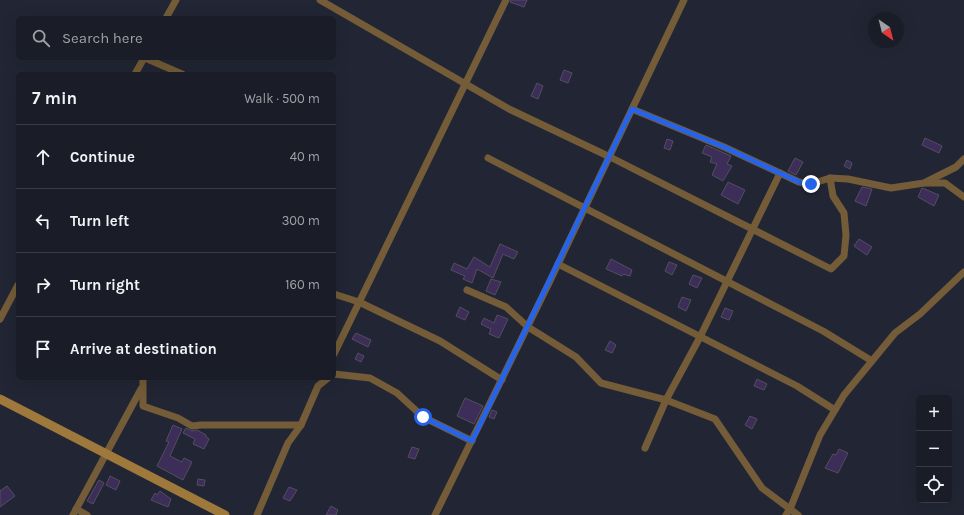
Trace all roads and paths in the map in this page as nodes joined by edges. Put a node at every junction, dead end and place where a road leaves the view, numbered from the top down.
1 (176, 0) edge
2 (320, 0) edge
3 (506, 0) edge
4 (684, 0) edge
5 (167, 16) edge
6 (143, 60) edge
7 (149, 60) edge
8 (136, 72) edge
9 (177, 72) edge
10 (466, 83) junction
11 (632, 109) junction
12 (610, 157) junction
13 (488, 158) dead end
14 (964, 159) edge
15 (780, 173) junction
16 (830, 178) junction
17 (924, 183) junction
18 (964, 197) edge
19 (585, 209) junction
20 (754, 229) junction
21 (558, 264) junction
22 (964, 272) edge
23 (728, 282) junction
24 (16, 289) edge
25 (467, 290) dead end
26 (336, 295) edge
27 (359, 302) junction
28 (0, 319) edge
29 (528, 327) junction
30 (700, 337) junction
31 (336, 350) edge
32 (872, 361) junction
33 (336, 373) edge
34 (321, 380) edge
35 (326, 380) edge
36 (502, 380) junction
37 (143, 381) edge
38 (318, 386) junction
39 (0, 399) edge
40 (666, 400) junction
41 (835, 410) junction
42 (301, 425) junction
43 (472, 441) junction
44 (645, 448) dead end
45 (105, 453) junction
46 (74, 512) edge
47 (788, 512) edge
48 (87, 515) edge
49 (225, 515) edge
50 (257, 515) edge
51 (435, 515) edge
52 (798, 515) edge

1 - 5 street
2 - 10 street
3 - 10 street
4 - 11 street
6 - 8 street
7 - 9 street
10 - 12 street
10 - 27 street
11 - 12 street
11 - 15 street
12 - 19 street
12 - 20 street
13 - 19 street
14 - 17 street
15 - 16 street
15 - 20 street
16 - 17 street
16 - 20 street
17 - 18 street
19 - 21 street
19 - 23 street
20 - 23 street
21 - 29 street
21 - 30 street
22 - 32 street
23 - 30 street
23 - 32 street
24 - 28 street
25 - 29 street
26 - 27 street
27 - 31 street
27 - 36 street
29 - 36 street
29 - 40 street
30 - 40 street
30 - 41 street
32 - 41 street
33 - 43 street
34 - 38 street
35 - 38 street
36 - 43 street
37 - 42 street
37 - 45 street
38 - 42 street
39 - 45 street
40 - 44 street
40 - 47 street
41 - 47 street
42 - 50 street
43 - 51 street
45 - 46 street
45 - 49 street
46 - 48 street
47 - 52 street

